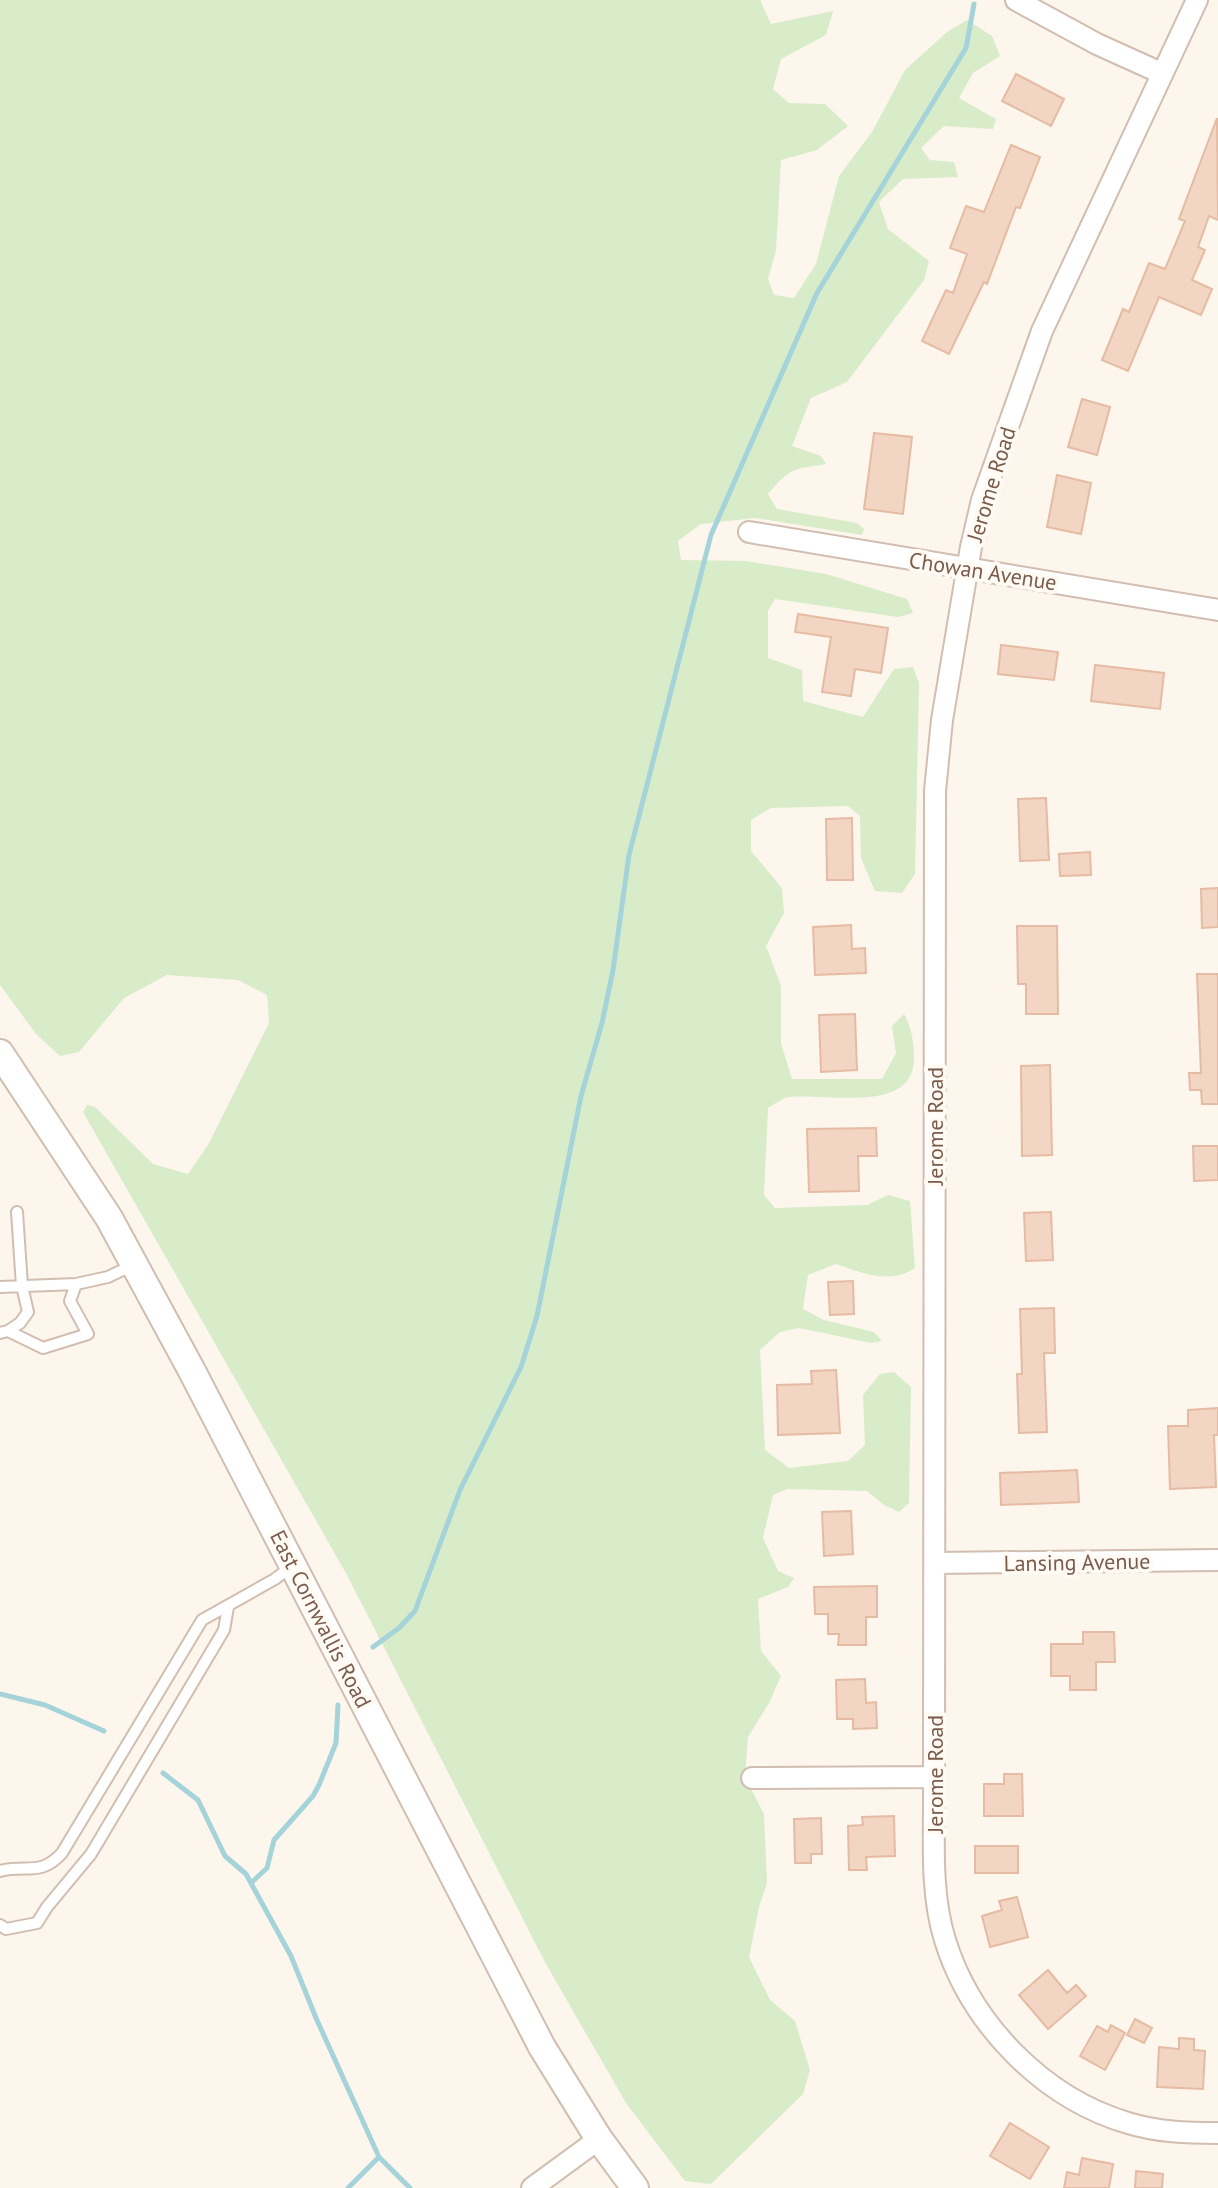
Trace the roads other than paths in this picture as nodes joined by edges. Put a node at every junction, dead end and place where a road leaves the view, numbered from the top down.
1 (1016, 0) edge
2 (1197, 0) edge
3 (1161, 73) junction
4 (749, 532) dead end
5 (967, 569) junction
6 (1218, 610) edge
7 (0, 1053) edge
8 (17, 1212) dead end
9 (135, 1264) junction
10 (76, 1284) junction
11 (22, 1286) junction
12 (0, 1287) edge
13 (4, 1332) edge
14 (1218, 1560) edge
15 (935, 1563) junction
16 (293, 1565) junction
17 (228, 1607) junction
18 (934, 1777) junction
19 (752, 1778) dead end
20 (0, 1871) edge
21 (0, 1925) edge
22 (1218, 2133) edge
23 (599, 2139) junction
24 (532, 2188) edge
25 (635, 2188) edge

1 - 3 street
2 - 3 street, Jerome Road
3 - 5 street, Jerome Road
4 - 5 street, Chowan Avenue
5 - 6 street, Chowan Avenue
5 - 15 street, Jerome Road
7 - 9 street, East Cornwallis Road
8 - 11 lane
9 - 10 lane
9 - 16 street, East Cornwallis Road
10 - 11 lane
10 - 13 lane
11 - 12 lane
11 - 13 lane
14 - 15 street, Lansing Avenue
15 - 18 street, Jerome Road
16 - 17 lane
16 - 23 street, East Cornwallis Road
17 - 20 lane
17 - 21 lane
18 - 19 street
18 - 22 street, Jerome Road
23 - 24 street
23 - 25 street, East Cornwallis Road

